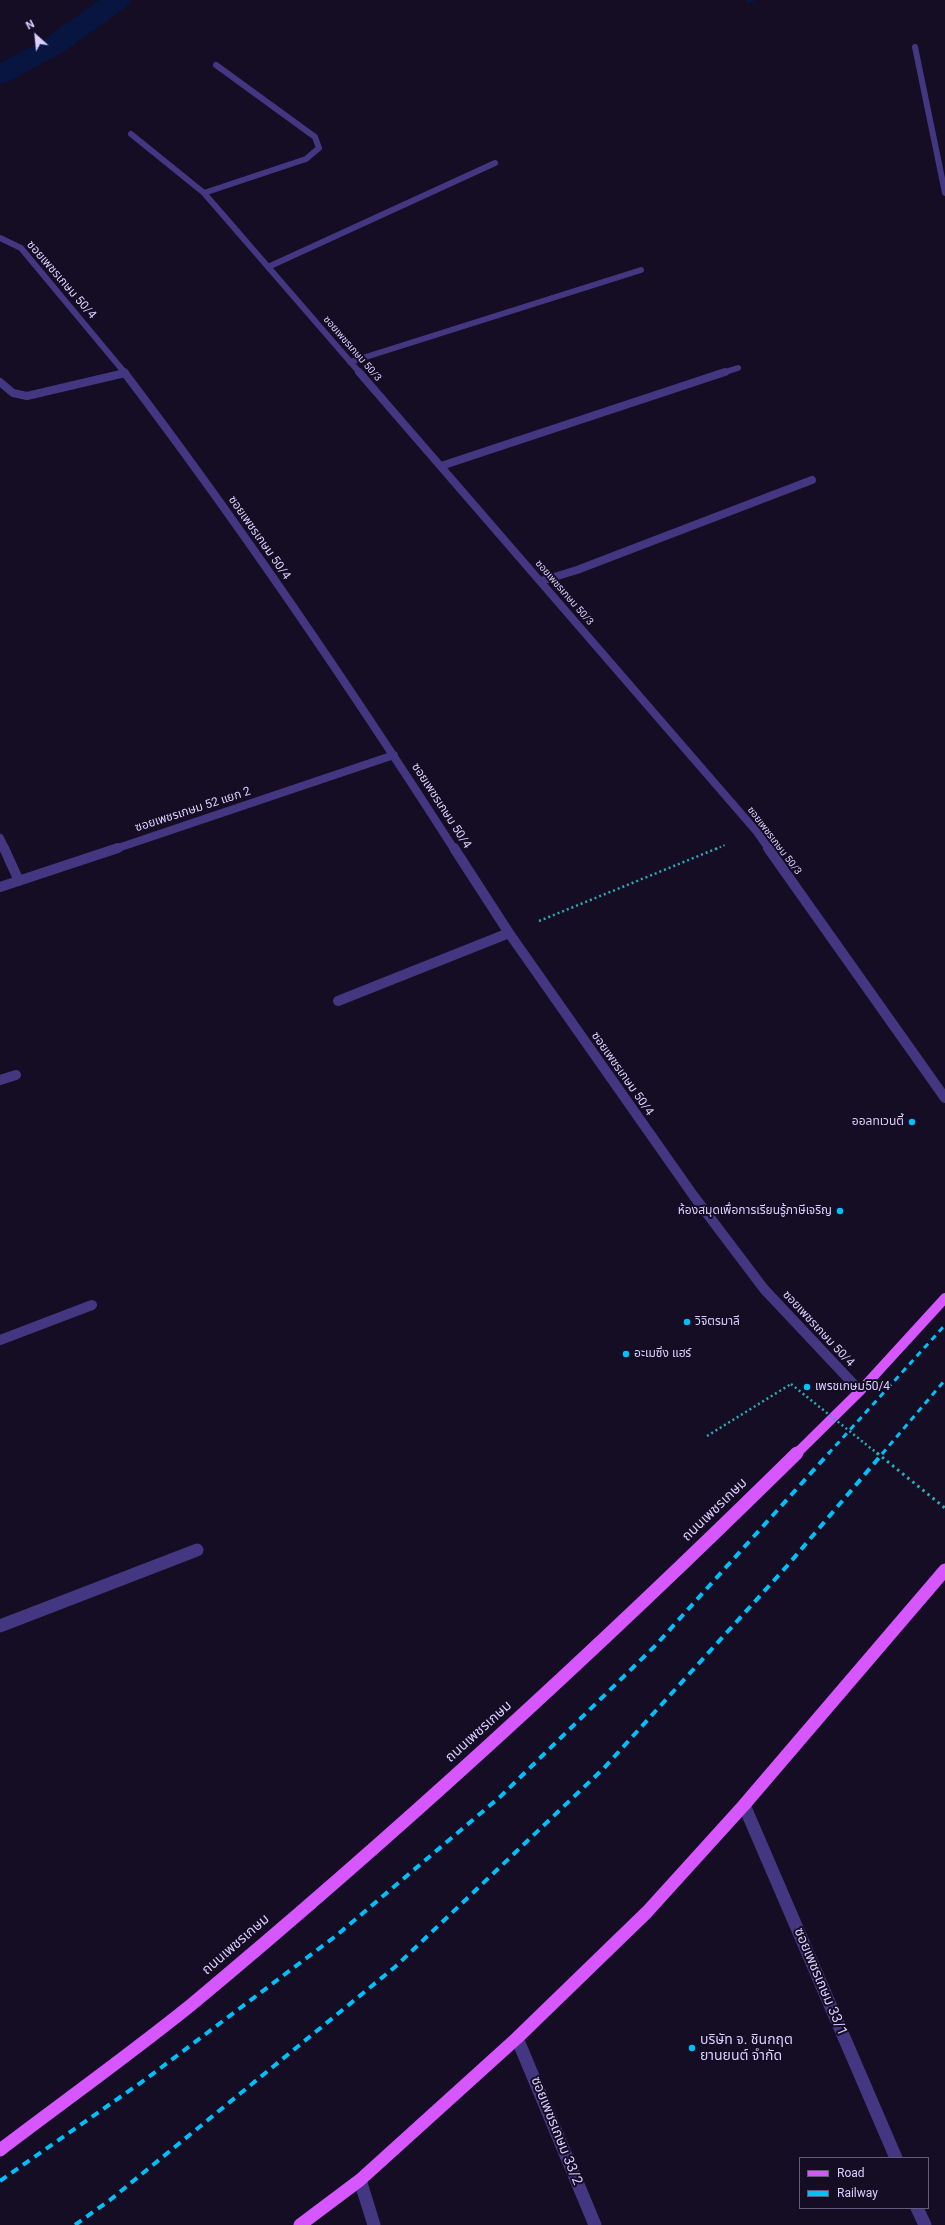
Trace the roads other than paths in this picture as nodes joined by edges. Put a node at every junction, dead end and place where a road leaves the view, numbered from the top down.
1 (915, 47) dead end
2 (216, 64) dead end
3 (131, 134) dead end
4 (495, 163) dead end
5 (945, 193) edge
6 (204, 194) junction
7 (0, 238) edge
8 (268, 267) junction
9 (641, 270) dead end
10 (350, 362) junction
11 (738, 368) dead end
12 (124, 373) junction
13 (0, 382) edge
14 (441, 466) junction
15 (812, 480) dead end
16 (541, 581) junction
17 (394, 755) junction
18 (0, 838) edge
19 (19, 881) junction
20 (0, 887) edge
21 (509, 933) junction
22 (338, 1001) dead end
23 (16, 1075) dead end
24 (0, 1080) edge
25 (945, 1098) edge
26 (945, 1298) edge
27 (92, 1305) dead end
28 (0, 1340) edge
29 (860, 1391) junction
30 (197, 1550) dead end
31 (945, 1570) edge
32 (0, 1626) edge
33 (744, 1805) junction
34 (518, 2038) junction
35 (0, 2150) edge
36 (896, 2157) edge
37 (360, 2180) junction
38 (918, 2209) edge
39 (300, 2225) edge
40 (374, 2225) edge
41 (595, 2225) edge
42 (925, 2225) edge

1 - 5 street
2 - 6 street
3 - 6 street, ซอยเพชรเกษม 50/3
4 - 8 street
6 - 8 street, ซอยเพชรเกษม 50/3
7 - 12 street, ซอยเพชรเกษม 50/4
8 - 10 street, ซอยเพชรเกษม 50/3
9 - 10 street
10 - 14 street, ซอยเพชรเกษม 50/3
11 - 14 street
12 - 13 street
12 - 17 street, ซอยเพชรเกษม 50/4
14 - 16 street, ซอยเพชรเกษม 50/3
15 - 16 street
16 - 25 street, ซอยเพชรเกษม 50/3
17 - 19 street, ซอยเพชรเกษม 52 แยก 2
17 - 21 street, ซอยเพชรเกษม 50/4
18 - 19 street
19 - 20 street, ซอยเพชรเกษม 52 แยก 2
21 - 22 street
21 - 29 street, ซอยเพชรเกษม 50/4
23 - 24 street
26 - 29 main road, ถนนเพชรเกษม
27 - 28 street
29 - 35 main road, ถนนเพชรเกษม
30 - 32 street
31 - 33 main road
33 - 34 main road
33 - 36 street, ซอยเพชรเกษม 33/1
34 - 37 main road
34 - 41 street, ซอยเพชรเกษม 33/2
37 - 39 main road
37 - 40 street
38 - 42 street

